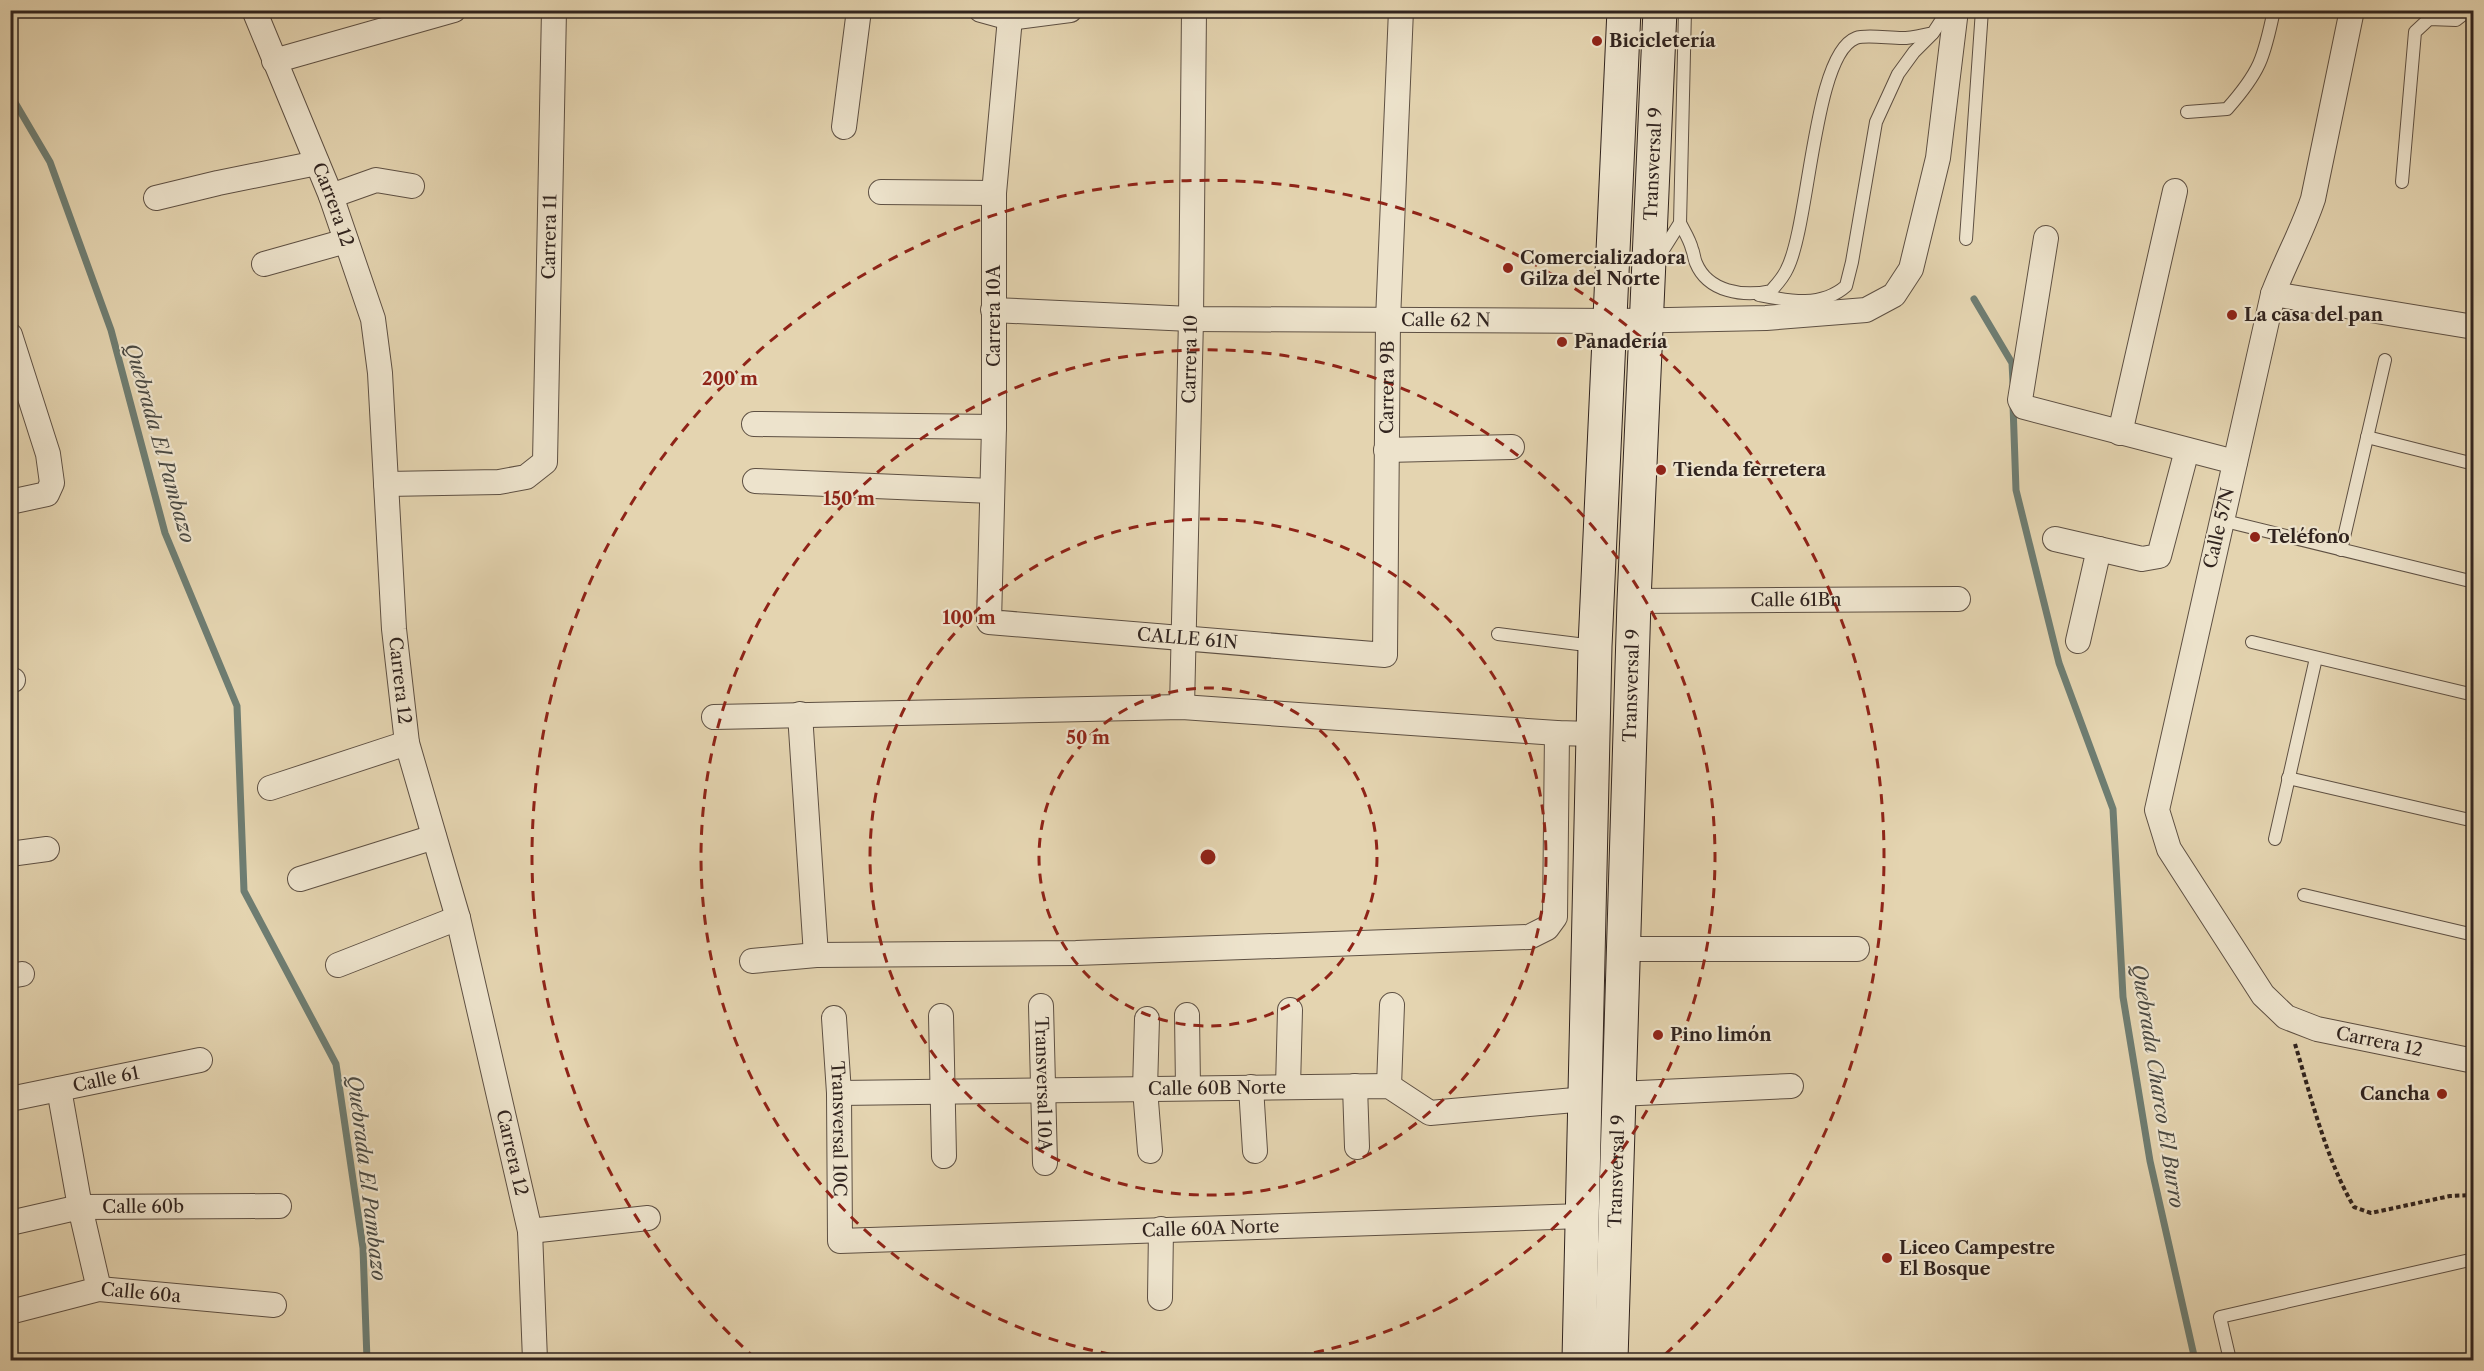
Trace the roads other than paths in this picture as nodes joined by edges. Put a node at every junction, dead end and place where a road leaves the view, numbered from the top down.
1 (254, 10) edge
2 (454, 10) edge
3 (554, 10) edge
4 (859, 10) edge
5 (981, 10) edge
6 (1070, 10) edge
7 (1194, 10) edge
8 (1401, 10) edge
9 (1624, 10) edge
10 (1660, 10) edge
11 (1685, 10) edge
12 (1948, 10) edge
13 (1956, 10) edge
14 (1982, 10) edge
15 (2274, 10) edge
16 (2352, 10) edge
17 (2469, 10) edge
18 (1009, 14) edge
19 (1933, 33) junction
20 (274, 61) junction
21 (2187, 112) dead end
22 (844, 127) dead end
23 (317, 163) junction
24 (2402, 183) dead end
25 (412, 186) dead end
26 (2175, 190) dead end
27 (881, 192) dead end
28 (994, 193) junction
29 (331, 196) junction
30 (156, 198) dead end
31 (1680, 223) junction
32 (2046, 238) dead end
33 (1966, 239) dead end
34 (346, 241) junction
35 (264, 264) dead end
36 (1646, 280) junction
37 (1756, 294) junction
38 (2273, 294) junction
39 (993, 310) junction
40 (1191, 319) junction
41 (1388, 320) junction
42 (1610, 321) junction
43 (1645, 321) junction
44 (2474, 327) edge
45 (10, 335) edge
46 (2385, 360) dead end
47 (20, 393) edge
48 (754, 424) dead end
49 (994, 427) junction
50 (2120, 433) junction
51 (2367, 438) junction
52 (1512, 447) dead end
53 (1386, 450) junction
54 (2187, 450) junction
55 (2235, 462) junction
56 (2474, 464) edge
57 (755, 481) dead end
58 (386, 484) junction
59 (993, 491) junction
60 (10, 502) edge
61 (2221, 520) junction
62 (2055, 539) dead end
63 (2099, 549) junction
64 (2341, 550) junction
65 (2474, 582) edge
66 (1958, 599) dead end
67 (1634, 601) junction
68 (989, 622) joint
69 (1498, 634) dead end
70 (1184, 636) junction
71 (2078, 641) dead end
72 (2252, 642) dead end
73 (1596, 646) junction
74 (1385, 655) joint
75 (2316, 658) junction
76 (2474, 695) edge
77 (1182, 707) junction
78 (800, 714) junction
79 (714, 717) dead end
80 (1557, 734) junction
81 (1593, 734) junction
82 (407, 743) junction
83 (2288, 778) junction
84 (270, 789) dead end
85 (2474, 821) edge
86 (434, 837) junction
87 (2275, 839) dead end
88 (47, 849) dead end
89 (10, 854) edge
90 (300, 879) dead end
91 (2304, 895) dead end
92 (458, 918) junction
93 (2474, 935) edge
94 (1857, 949) dead end
95 (1622, 950) junction
96 (816, 955) junction
97 (752, 961) dead end
98 (338, 965) dead end
99 (1392, 1005) dead end
100 (1041, 1006) dead end
101 (1290, 1010) dead end
102 (1187, 1015) dead end
103 (940, 1016) dead end
104 (2286, 1017) joint
105 (834, 1018) dead end
106 (1147, 1019) dead end
107 (200, 1060) dead end
108 (2474, 1061) edge
109 (1355, 1086) junction
110 (1389, 1086) junction
111 (1791, 1086) dead end
112 (1288, 1087) junction
113 (1188, 1088) junction
114 (1251, 1088) junction
115 (59, 1089) junction
116 (1145, 1089) junction
117 (1043, 1090) junction
118 (942, 1091) junction
119 (839, 1093) junction
120 (1618, 1094) junction
121 (10, 1099) edge
122 (1586, 1099) junction
123 (1357, 1147) dead end
124 (1255, 1151) dead end
125 (1150, 1152) dead end
126 (944, 1156) dead end
127 (1045, 1163) dead end
128 (279, 1206) dead end
129 (80, 1207) junction
130 (1582, 1216) junction
131 (648, 1218) dead end
132 (10, 1223) edge
133 (1161, 1229) junction
134 (531, 1231) junction
135 (840, 1241) joint
136 (2474, 1259) edge
137 (99, 1289) junction
138 (1160, 1298) dead end
139 (274, 1305) dead end
140 (10, 1312) edge
141 (535, 1360) edge
142 (1579, 1360) edge
143 (1611, 1360) edge
144 (2230, 1360) edge

1 - 20 street, Carrera 12
2 - 20 street
3 - 58 street, Carrera 11
4 - 22 street
5 - 18 street
6 - 18 street
7 - 40 street, Carrera 10
8 - 41 street, Carrera 9B
9 - 42 main road, Transversal 9
10 - 36 main road, Transversal 9
11 - 31 lane
12 - 19 lane
13 - 43 street, Calle 62 N
14 - 33 lane
15 - 21 lane
16 - 38 street, Calle 57N
17 - 24 lane
18 - 28 street, Carrera 10A
19 - 37 lane
19 - 37 lane
20 - 23 street, Carrera 12
23 - 29 street, Carrera 12
23 - 30 street
25 - 29 street
26 - 50 street
27 - 28 street
28 - 39 street, Carrera 10A
29 - 34 street, Carrera 12
31 - 36 lane
31 - 37 lane
32 - 50 street
34 - 35 street
34 - 58 street, Carrera 12
36 - 43 main road, Transversal 9
38 - 44 street
38 - 55 street, Calle 57N
39 - 40 street, Calle 62 N
39 - 49 street, Carrera 10A
40 - 41 street, Calle 62 N
40 - 70 street, Carrera 10
41 - 42 street, Calle 62 N
41 - 53 street, Carrera 9B
42 - 43 street, Calle 62 N
42 - 73 main road, Transversal 9
43 - 67 main road, Transversal 9
45 - 47 street
46 - 51 lane
47 - 60 street
48 - 49 street
49 - 59 street, Carrera 10A
50 - 54 street
51 - 56 lane
51 - 64 lane
52 - 53 street
53 - 74 street, Carrera 9B
54 - 55 street
54 - 63 street
55 - 61 street, Calle 57N
57 - 59 street
58 - 82 street, Carrera 12
59 - 68 street, Carrera 10A
61 - 64 lane
61 - 104 street, Calle 57N
62 - 63 street
63 - 71 street
64 - 65 lane
66 - 67 street, Calle 61Bn
67 - 95 main road, Transversal 9
68 - 70 street, CALLE 61N
69 - 73 lane
70 - 74 street, CALLE 61N
70 - 77 street, Carrera 10
72 - 75 lane
73 - 81 main road, Transversal 9
75 - 76 lane
75 - 83 lane
77 - 78 street
77 - 80 street
78 - 79 street
78 - 96 street
80 - 81 street
80 - 96 street
81 - 122 main road, Transversal 9
82 - 84 street
82 - 86 street, Carrera 12
83 - 85 lane
83 - 87 lane
86 - 90 street
86 - 92 street, Carrera 12
88 - 89 street
91 - 93 lane
92 - 98 street
92 - 134 street, Carrera 12
94 - 95 street
95 - 120 main road, Transversal 9
96 - 97 street
99 - 110 street
100 - 117 street, Transversal 10A
101 - 112 street
102 - 113 street
103 - 118 street
104 - 108 street, Carrera 12
105 - 119 street, Transversal 10C
106 - 116 street
107 - 115 street, Calle 61
109 - 110 street, Calle 60B Norte
109 - 112 street, Calle 60B Norte
109 - 123 street
110 - 122 street
111 - 120 street
112 - 114 street, Calle 60B Norte
113 - 114 street, Calle 60B Norte
113 - 116 street, Calle 60B Norte
114 - 124 street
115 - 121 street, Calle 61
115 - 129 street
116 - 117 street, Calle 60B Norte
116 - 125 street
117 - 118 street, Calle 60B Norte
117 - 127 street, Transversal 10A
118 - 119 street, Calle 60B Norte
118 - 126 street
119 - 135 street, Transversal 10C
120 - 143 main road, Transversal 9
122 - 130 main road, Transversal 9
128 - 129 street, Calle 60b
129 - 132 street, Calle 60b
129 - 137 street
130 - 133 street, Calle 60A Norte
130 - 142 main road, Transversal 9
131 - 134 street
133 - 135 street, Calle 60A Norte
133 - 138 street
134 - 141 street, Carrera 12
136 - 144 lane
137 - 139 street, Calle 60a
137 - 140 street, Calle 60a

